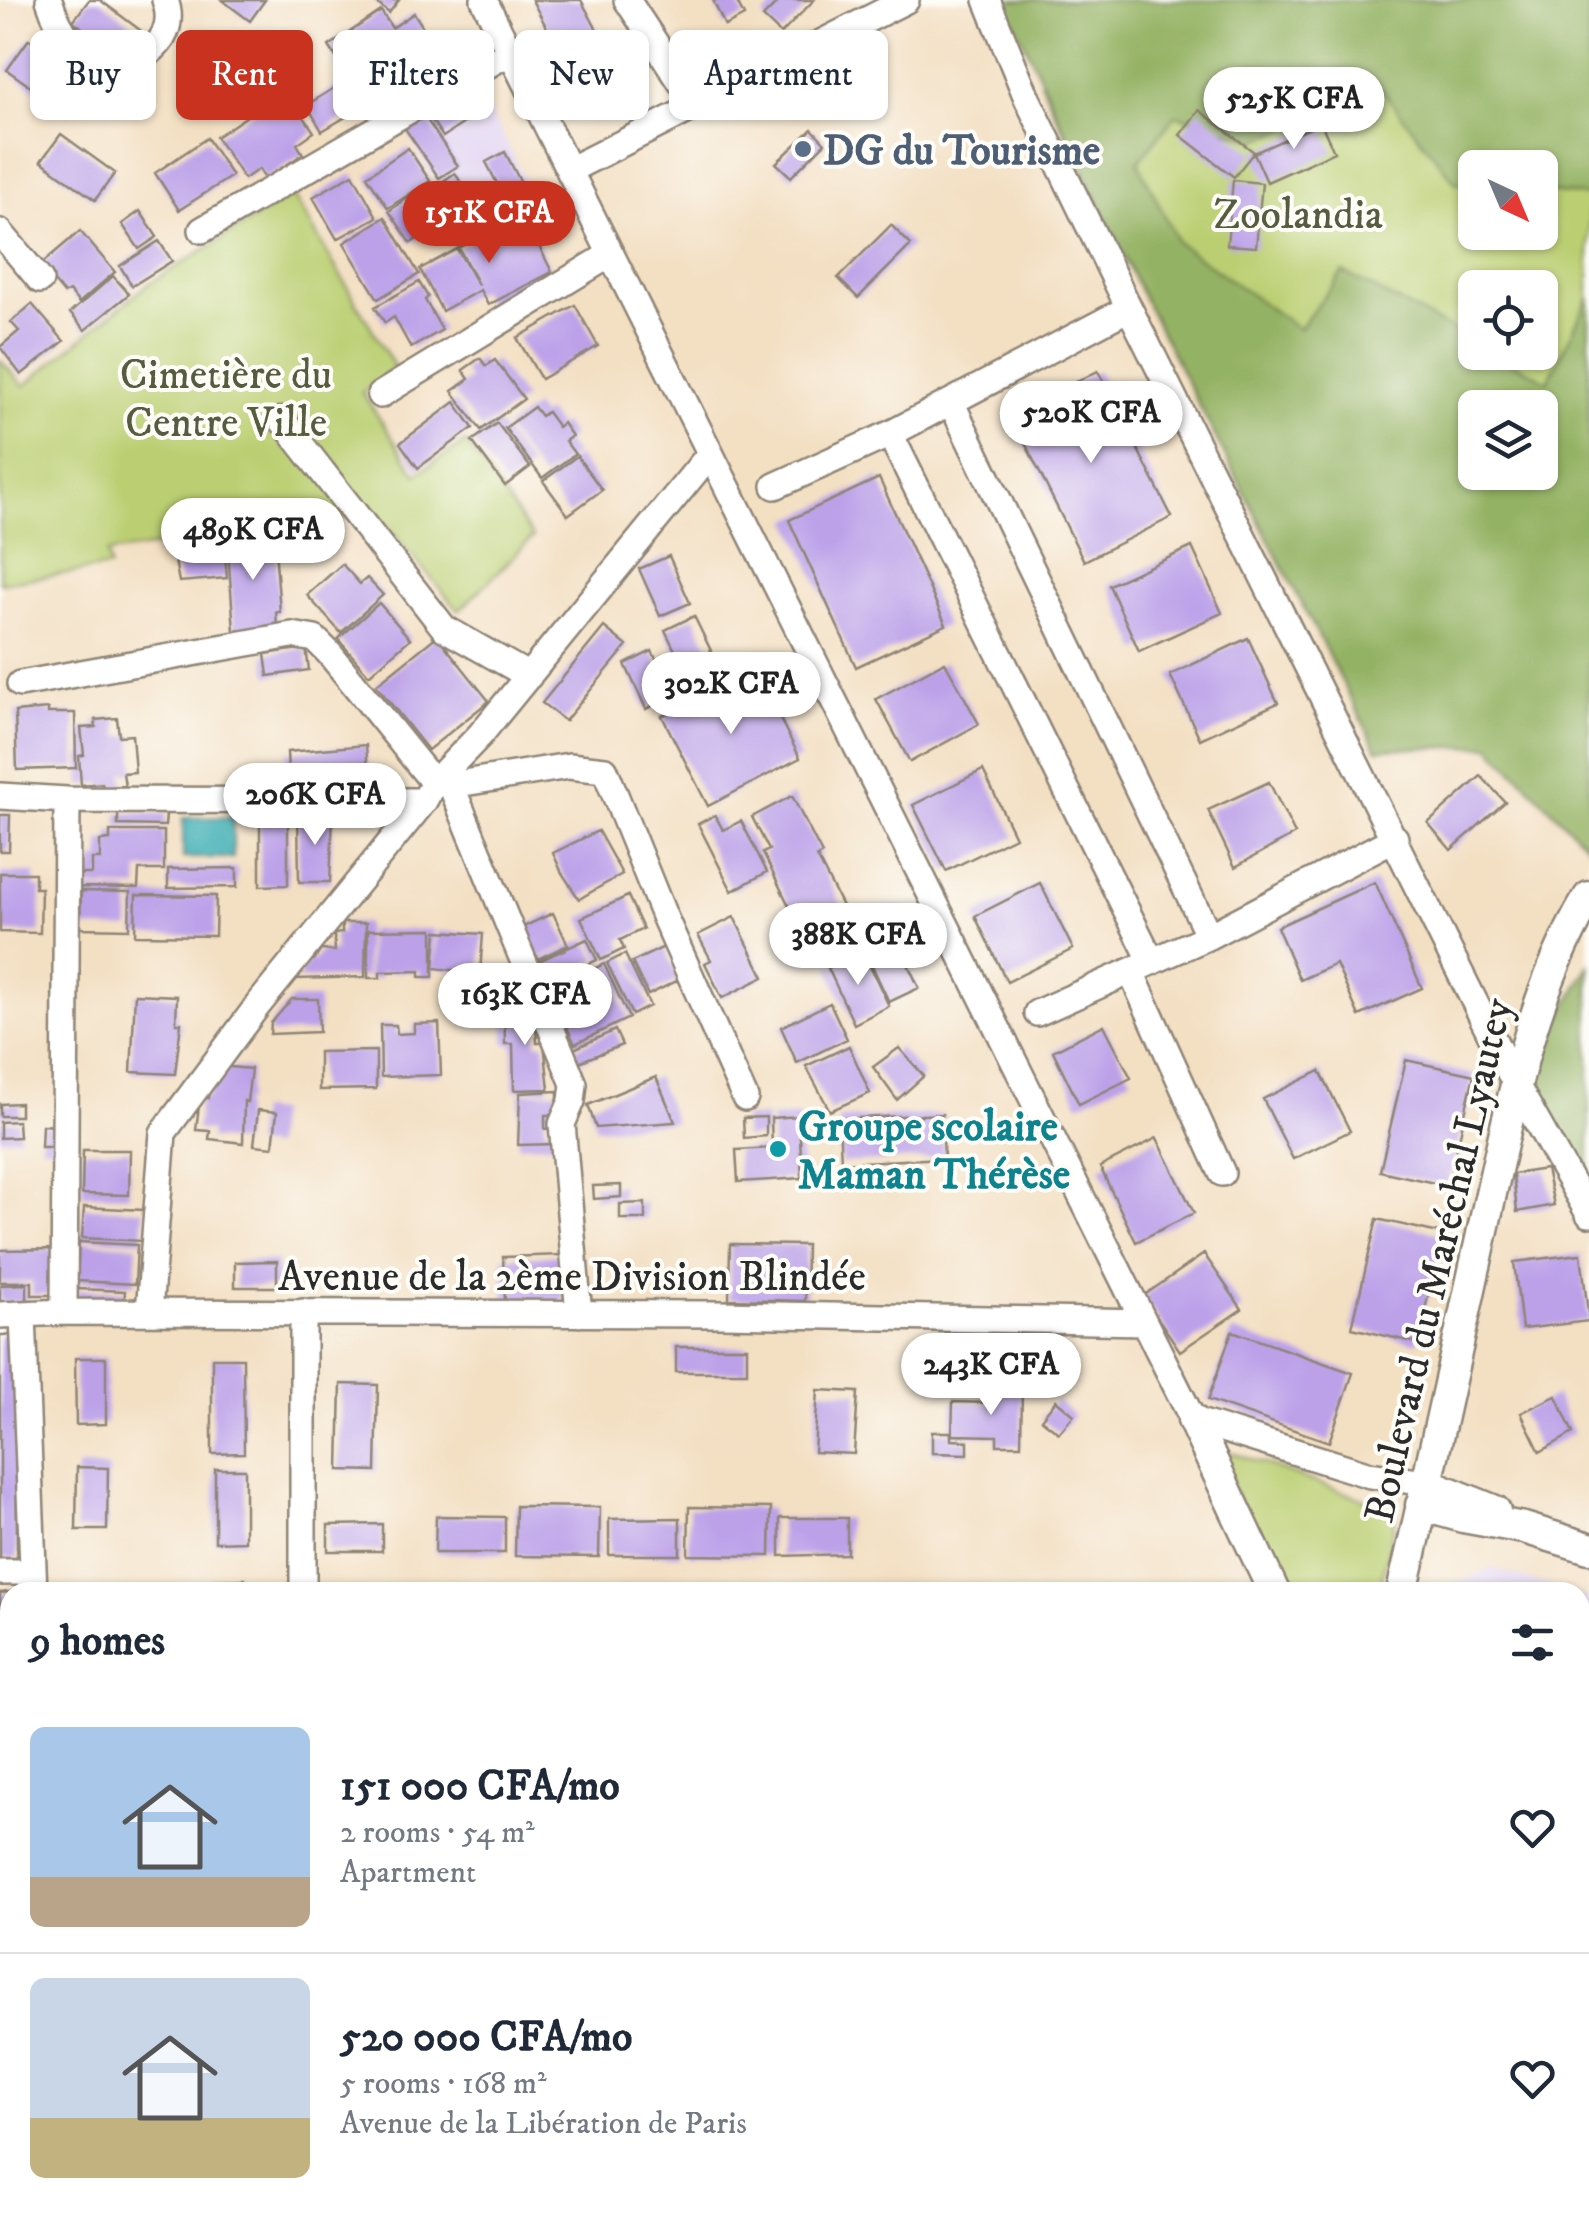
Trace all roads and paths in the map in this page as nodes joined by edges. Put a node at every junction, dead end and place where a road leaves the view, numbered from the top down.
1 (50, 0) edge
2 (164, 0) edge
3 (484, 0) edge
4 (627, 0) edge
5 (906, 0) edge
6 (987, 0) edge
7 (846, 30) edge
8 (510, 52) junction
9 (669, 64) edge
10 (669, 119) edge
11 (569, 170) junction
12 (202, 230) dead end
13 (0, 232) edge
14 (610, 254) junction
15 (40, 280) dead end
16 (1129, 308) junction
17 (380, 395) dead end
18 (950, 402) junction
19 (282, 420) dead end
20 (890, 434) junction
21 (710, 454) junction
22 (775, 486) dead end
23 (529, 676) junction
24 (20, 684) dead end
25 (436, 790) junction
26 (0, 796) edge
27 (68, 800) junction
28 (1395, 838) junction
29 (1589, 897) edge
30 (1209, 936) junction
31 (1142, 967) junction
32 (1037, 1013) dead end
33 (1515, 1083) junction
34 (745, 1098) dead end
35 (1222, 1173) dead end
36 (1589, 1214) edge
37 (64, 1312) junction
38 (148, 1312) junction
39 (303, 1312) junction
40 (579, 1314) junction
41 (11, 1315) edge
42 (1144, 1322) junction
43 (1193, 1420) junction
44 (1424, 1494) junction
45 (1463, 1517) junction
46 (1524, 1528) junction
47 (1412, 1548) junction
48 (1589, 1548) edge
49 (0, 1572) edge
50 (34, 1582) edge
51 (303, 1582) edge
52 (1269, 1582) edge
53 (1404, 1582) edge

1 - 2 street
3 - 8 street
4 - 9 street
5 - 7 street
6 - 16 street
8 - 11 street
8 - 12 street
10 - 11 street
11 - 14 street
13 - 15 street
14 - 17 street
14 - 21 street
16 - 18 street
16 - 28 street
18 - 20 street
18 - 30 street
19 - 23 street
20 - 22 street
20 - 31 street
21 - 23 street
21 - 42 street
23 - 25 street
24 - 25 street
25 - 27 street
25 - 34 street
25 - 38 street
25 - 40 street
26 - 27 street
27 - 37 street
28 - 30 street
28 - 33 street
29 - 33 main road, Boulevard du Maréchal Lyautey
30 - 31 street
31 - 32 street
31 - 35 street
33 - 36 street
33 - 44 main road, Boulevard du Maréchal Lyautey
37 - 38 street, Avenue de la 2ème Division Blindée
37 - 41 street, Avenue de la 2ème Division Blindée
38 - 39 street, Avenue de la 2ème Division Blindée
39 - 40 street, Avenue de la 2ème Division Blindée
39 - 51 street
40 - 42 street, Avenue de la 2ème Division Blindée
41 - 50 street
42 - 43 street
43 - 44 street
43 - 52 main road
44 - 45 main road
44 - 46 main road
44 - 47 main road, Boulevard du Maréchal Lyautey
45 - 46 main road
45 - 47 main road
46 - 48 main road
47 - 53 main road, Boulevard du Maréchal Lyautey
49 - 50 street

